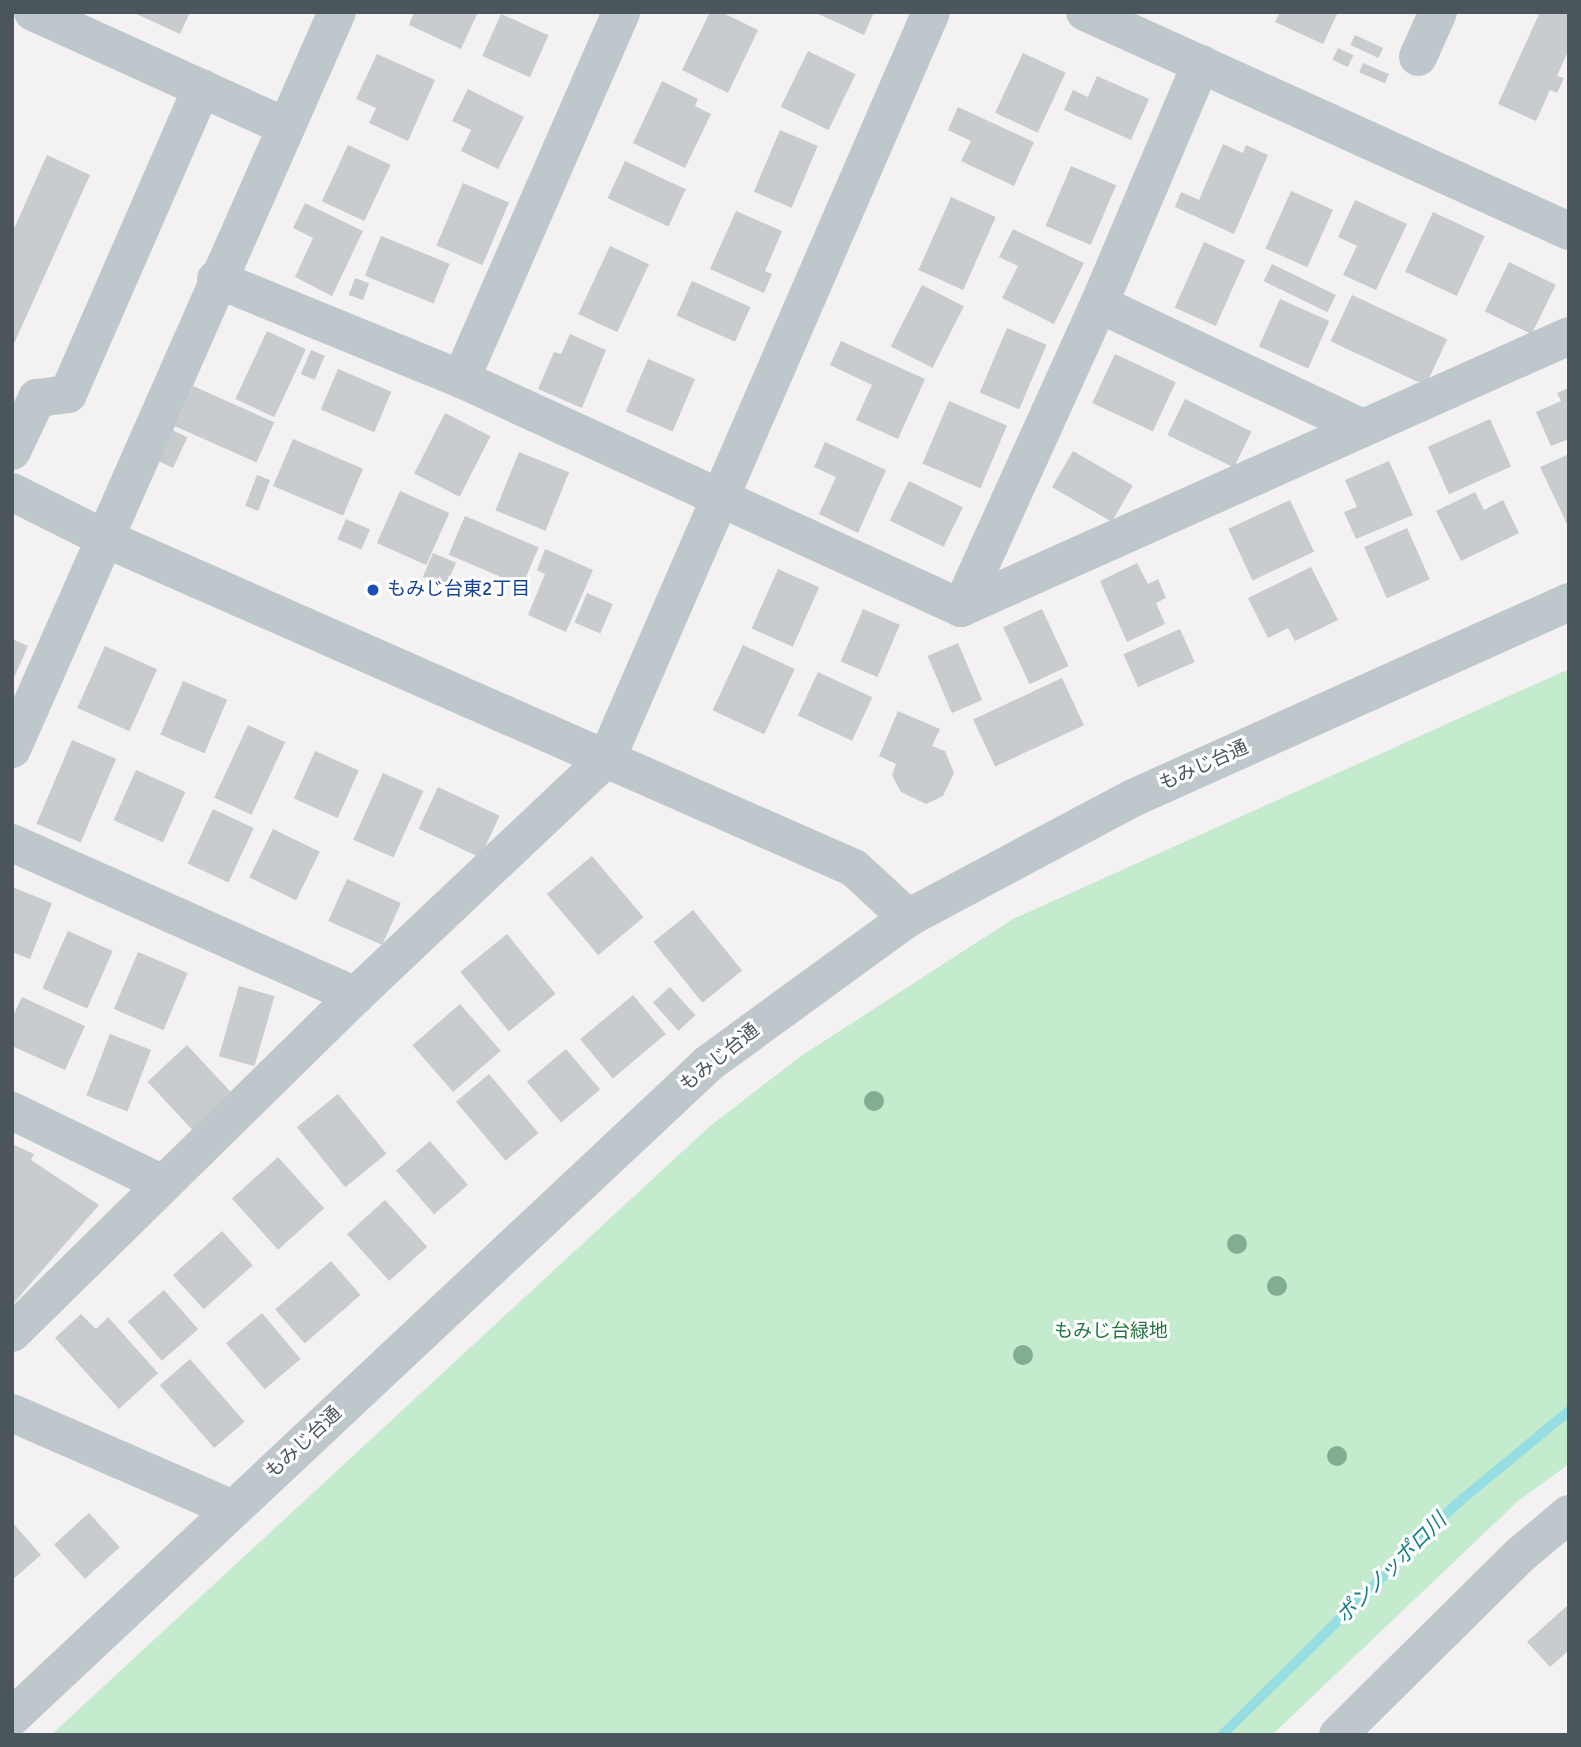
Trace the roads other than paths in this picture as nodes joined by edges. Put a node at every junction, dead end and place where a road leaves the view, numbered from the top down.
1 (33, 12) edge
2 (337, 12) edge
3 (621, 12) edge
4 (931, 12) edge
5 (1084, 12) edge
6 (1438, 12) edge
7 (1418, 57) dead end
8 (1201, 64) junction
9 (202, 88) junction
10 (286, 127) junction
11 (1559, 216) edge
12 (216, 279) junction
13 (1099, 304) junction
14 (1569, 337) edge
15 (461, 379) junction
16 (1360, 428) junction
17 (12, 451) edge
18 (12, 492) edge
19 (722, 496) junction
20 (104, 538) junction
21 (1569, 602) edge
22 (961, 608) junction
23 (12, 749) edge
24 (607, 758) junction
25 (12, 843) edge
26 (908, 918) junction
27 (355, 996) junction
28 (12, 1111) edge
29 (163, 1184) junction
30 (12, 1333) edge
31 (12, 1413) edge
32 (233, 1509) junction
33 (1569, 1514) edge
34 (12, 1717) edge
35 (1338, 1735) edge

1 - 9 street
2 - 10 street
3 - 15 street
4 - 19 street
5 - 8 street
6 - 7 street
8 - 11 street
8 - 13 street
9 - 10 street
9 - 17 street
10 - 12 street
12 - 15 street
12 - 20 street
13 - 16 street
13 - 22 street
14 - 16 street
15 - 19 street
16 - 22 street
18 - 20 street
19 - 22 street
19 - 24 street
20 - 23 street
20 - 24 street
21 - 26 street, もみじ台通
24 - 26 street
24 - 27 street
25 - 27 street
26 - 32 street, もみじ台通
27 - 29 street
28 - 29 street
29 - 30 street
31 - 32 street
32 - 34 street, もみじ台通
33 - 35 street

